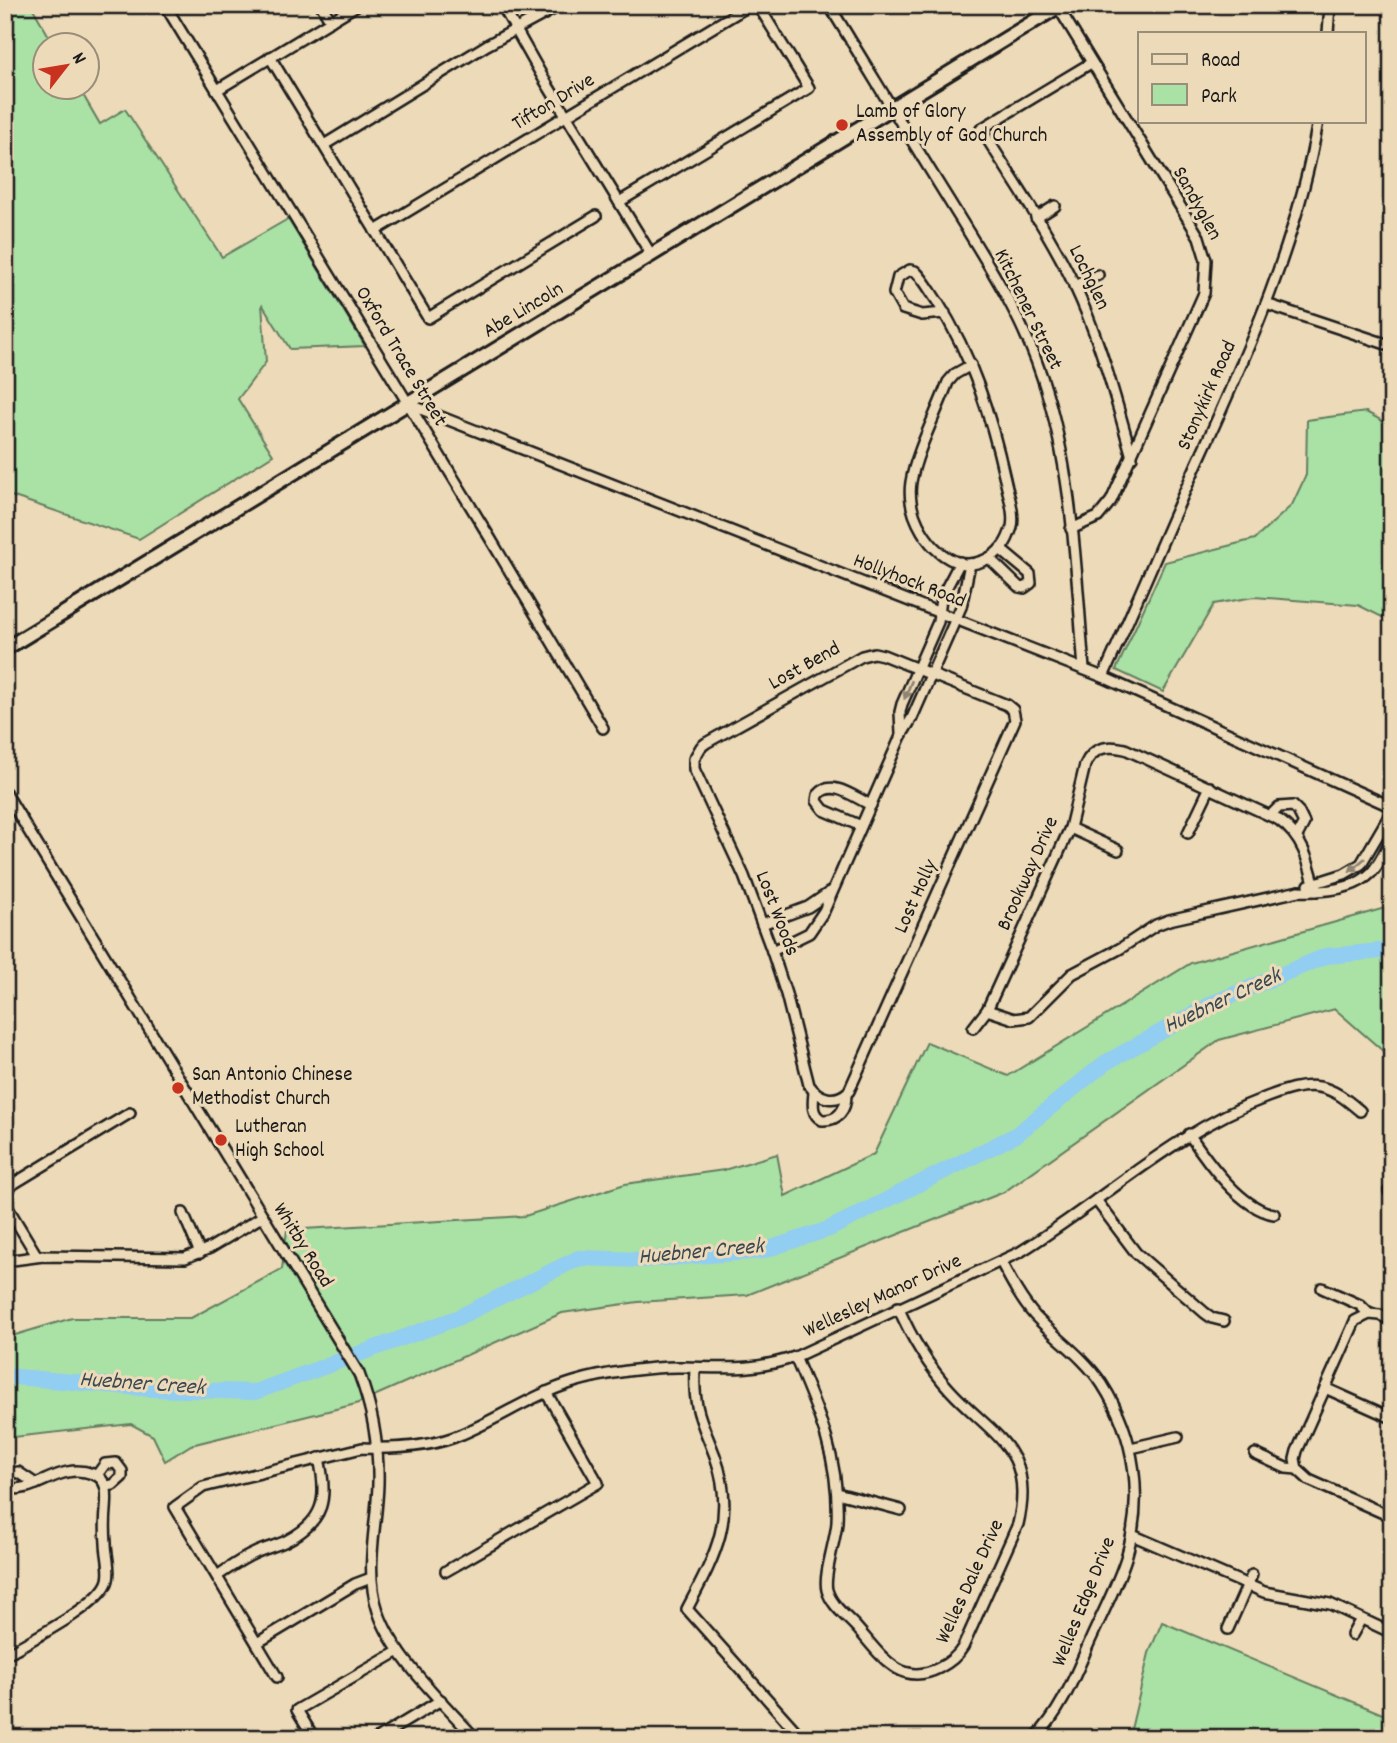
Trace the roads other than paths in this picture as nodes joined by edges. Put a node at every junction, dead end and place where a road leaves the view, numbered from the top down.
1 (165, 5) edge
2 (321, 5) edge
3 (357, 5) edge
4 (502, 5) edge
5 (561, 5) edge
6 (750, 5) edge
7 (758, 5) edge
8 (830, 5) edge
9 (1330, 5) edge
10 (1060, 6) edge
11 (331, 21) junction
12 (516, 30) junction
13 (1328, 32) edge
14 (270, 57) junction
15 (1091, 63) junction
16 (217, 90) junction
17 (892, 108) junction
18 (566, 116) junction
19 (1318, 122) edge
20 (324, 145) junction
21 (619, 202) junction
22 (1055, 206) dead end
23 (596, 216) dead end
24 (1036, 218) junction
25 (375, 231) junction
26 (652, 256) junction
27 (1098, 275) dead end
28 (1074, 286) junction
29 (1266, 304) junction
30 (945, 313) junction
31 (1392, 346) edge
32 (971, 365) junction
33 (408, 404) junction
34 (1132, 457) junction
35 (1072, 529) junction
36 (1000, 549) junction
37 (989, 558) junction
38 (965, 563) junction
39 (1018, 564) junction
40 (1007, 576) junction
41 (952, 580) junction
42 (966, 586) junction
43 (939, 612) junction
44 (955, 618) junction
45 (5, 649) edge
46 (917, 668) junction
47 (1084, 669) junction
48 (931, 674) junction
49 (1103, 677) junction
50 (1014, 713) joint
51 (603, 728) dead end
52 (901, 736) junction
53 (697, 753) joint
54 (1210, 787) junction
55 (5, 792) edge
56 (871, 805) junction
57 (1392, 809) edge
58 (1271, 815) junction
59 (861, 826) junction
60 (1070, 828) junction
61 (1188, 834) dead end
62 (1297, 836) junction
63 (1392, 838) edge
64 (1118, 850) dead end
65 (1315, 887) junction
66 (832, 891) junction
67 (762, 924) junction
68 (772, 951) junction
69 (987, 1010) junction
70 (973, 1028) dead end
71 (814, 1093) junction
72 (846, 1095) junction
73 (1360, 1111) dead end
74 (130, 1113) dead end
75 (828, 1121) joint
76 (1189, 1135) junction
77 (5, 1188) edge
78 (1096, 1200) junction
79 (5, 1203) edge
80 (183, 1213) dead end
81 (1274, 1214) dead end
82 (263, 1216) junction
83 (200, 1253) junction
84 (37, 1256) junction
85 (5, 1261) edge
86 (1001, 1262) junction
87 (1322, 1288) dead end
88 (898, 1307) junction
89 (1369, 1314) junction
90 (1392, 1320) edge
91 (1224, 1321) dead end
92 (795, 1357) junction
93 (695, 1368) junction
94 (1325, 1388) junction
95 (546, 1392) junction
96 (1392, 1418) edge
97 (1178, 1437) dead end
98 (378, 1448) junction
99 (1131, 1448) junction
100 (1255, 1454) dead end
101 (318, 1458) junction
102 (1297, 1469) junction
103 (97, 1475) junction
104 (5, 1481) edge
105 (36, 1484) junction
106 (106, 1486) junction
107 (5, 1488) edge
108 (836, 1493) junction
109 (901, 1510) dead end
110 (1392, 1517) edge
111 (1132, 1535) junction
112 (446, 1572) dead end
113 (1252, 1575) dead end
114 (217, 1576) junction
115 (372, 1578) junction
116 (1247, 1586) junction
117 (1361, 1619) junction
118 (1228, 1629) dead end
119 (1392, 1633) edge
120 (1352, 1635) dead end
121 (257, 1643) junction
122 (399, 1651) junction
123 (5, 1655) edge
124 (277, 1677) dead end
125 (442, 1700) junction
126 (314, 1738) edge
127 (378, 1738) edge
128 (475, 1738) edge
129 (802, 1738) edge
130 (1035, 1738) edge

1 - 16 street, Oxford Trace Street
2 - 11 street
3 - 11 street
4 - 12 street
5 - 12 street
6 - 18 street, Tifton Drive
7 - 21 street
8 - 17 street, Kitchener Street
9 - 13 street
10 - 15 street, Sandyglen
10 - 17 street, Abe Lincoln
11 - 14 street
12 - 18 street
12 - 20 street
14 - 16 street
14 - 20 street
15 - 24 street, Lochglen
15 - 34 street, Sandyglen
16 - 33 street, Oxford Trace Street
17 - 26 street, Abe Lincoln
17 - 35 street, Kitchener Street
18 - 21 street
18 - 25 street, Tifton Drive
19 - 29 street, Stonykirk Road
20 - 25 street
21 - 26 street
22 - 24 street
23 - 25 street
24 - 28 street, Lochglen
26 - 33 street, Abe Lincoln
27 - 28 street
28 - 34 street, Lochglen
29 - 31 street
29 - 49 street, Stonykirk Road
30 - 30 street
30 - 32 street
32 - 36 street
32 - 38 street
33 - 43 street, Hollyhock Road
33 - 45 street, Abe Lincoln
33 - 51 street, Oxford Trace Street
34 - 35 street, Sandyglen
35 - 47 street, Kitchener Street
36 - 37 street
36 - 39 street
37 - 38 street
37 - 40 street
38 - 41 street
38 - 42 street
39 - 40 street
39 - 40 street
41 - 42 street
41 - 43 street
42 - 44 street
43 - 44 street, Hollyhock Road
43 - 46 street
44 - 47 street, Hollyhock Road
44 - 48 street
46 - 48 street, Lost Bend
46 -> 52 street
46 - 53 street, Lost Bend
47 - 49 street, Hollyhock Road
48 - 50 street, Lost Bend
48 - 52 street
49 - 57 street, Hollyhock Road
50 - 72 street, Lost Holly
52 - 56 street
53 - 67 street, Lost Woods
54 - 58 street, Brookway Drive
54 - 60 street, Brookway Drive
54 - 61 street
55 - 82 street, Whitby Road
56 - 59 street
56 - 59 street
57 -> 65 street
58 - 62 street, Brookway Drive
58 - 62 street, Brookway Drive
59 - 66 street
60 - 64 street
60 - 69 street, Brookway Drive
62 - 65 street, Brookway Drive
63 - 65 street
65 - 69 street
66 - 67 street
66 - 68 street
67 - 68 street, Lost Woods
68 - 71 street, Lost Woods
69 - 70 street, Brookway Drive
71 - 72 street
71 - 75 street, Lost Woods
72 - 75 street, Lost Holly
73 - 76 street, Wellesley Manor Drive
74 - 77 street
76 - 78 street, Wellesley Manor Drive
76 - 81 street
78 - 86 street, Wellesley Manor Drive
78 - 91 street
79 - 84 street
80 - 83 street
82 - 83 street
82 - 98 street, Whitby Road
83 - 84 street
84 - 85 street
86 - 88 street, Wellesley Manor Drive
86 - 99 street, Welles Edge Drive
87 - 89 street
88 - 92 street, Wellesley Manor Drive
88 - 108 street, Welles Dale Drive
89 - 90 street
89 - 94 street
92 - 93 street, Wellesley Manor Drive
92 - 108 street
93 - 95 street, Wellesley Manor Drive
93 - 129 street
94 - 96 street
94 - 102 street
95 - 98 street, Wellesley Manor Drive
95 - 112 street
97 - 99 street
98 - 101 street, Wellesley Manor Drive
98 - 115 street, Whitby Road
99 - 111 street, Welles Edge Drive
100 - 102 street
101 - 114 street
101 - 114 street, Wellesley Manor Drive
102 - 110 street
103 - 105 street
103 - 106 street
103 - 106 street
104 - 105 street
105 - 107 street
106 - 123 street
108 - 109 street
111 - 116 street
111 - 130 street, Welles Edge Drive
113 - 116 street
114 - 121 street
115 - 121 street
115 - 122 street, Whitby Road
116 - 117 street
116 - 118 street
117 - 119 street
117 - 120 street
121 - 124 street
122 - 125 street, Whitby Road
122 - 126 street
125 - 127 street
125 - 128 street, Whitby Road

